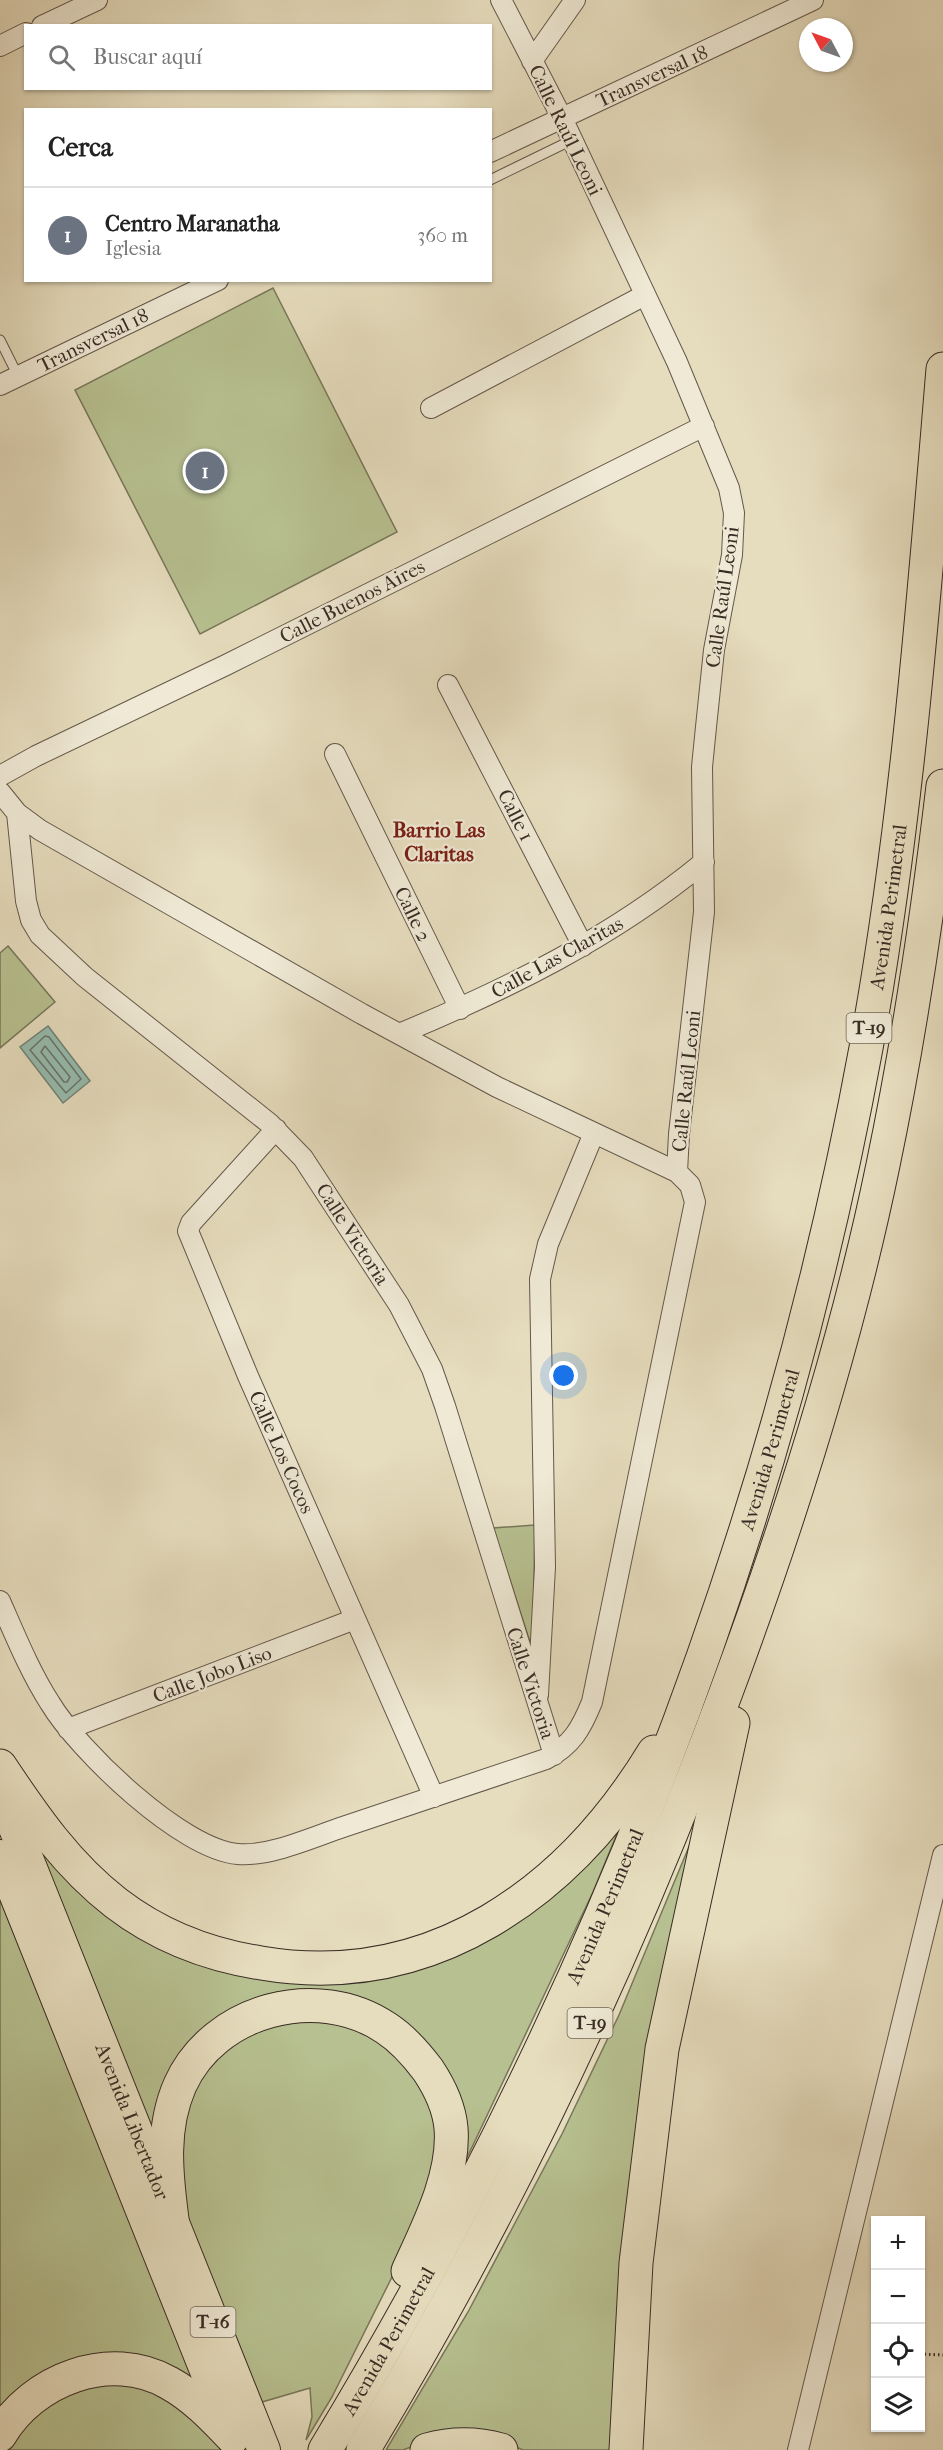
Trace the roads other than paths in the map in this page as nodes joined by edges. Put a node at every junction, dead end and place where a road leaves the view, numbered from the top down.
1 (97, 0) edge
2 (501, 0) edge
3 (575, 0) edge
4 (813, 0) edge
5 (46, 24) edge
6 (24, 34) edge
7 (0, 46) edge
8 (532, 61) junction
9 (562, 118) junction
10 (572, 140) junction
11 (492, 151) edge
12 (492, 179) edge
13 (214, 282) edge
14 (645, 295) junction
15 (0, 340) edge
16 (943, 369) edge
17 (18, 376) junction
18 (0, 385) edge
19 (430, 408) dead end
20 (704, 426) junction
21 (448, 685) dead end
22 (334, 754) dead end
23 (0, 776) edge
24 (943, 786) edge
25 (0, 792) edge
26 (17, 813) junction
27 (704, 862) junction
28 (583, 946) junction
29 (460, 1009) junction
30 (399, 1034) junction
31 (276, 1130) junction
32 (594, 1133) junction
33 (677, 1172) junction
34 (769, 1574) junction
35 (0, 1601) edge
36 (355, 1619) junction
37 (700, 1669) junction
38 (538, 1707) junction
39 (68, 1730) junction
40 (554, 1755) junction
41 (0, 1766) edge
42 (0, 1791) edge
43 (434, 1797) junction
44 (943, 1855) edge
45 (0, 1856) edge
46 (172, 2219) junction
47 (0, 2435) edge
48 (245, 2441) edge
49 (325, 2450) edge
50 (363, 2450) edge
51 (427, 2450) edge
52 (501, 2450) edge
53 (626, 2450) edge
54 (798, 2450) edge

1 - 5 street
2 - 8 street, Calle Raúl Leoni
3 - 8 street
4 - 9 street, Transversal 18
6 - 7 street
8 - 9 street, Calle Raúl Leoni
9 - 10 street, Calle Raúl Leoni
9 - 11 street, Transversal 18
10 - 12 lane
10 - 14 street, Calle Raúl Leoni
13 - 17 street, Transversal 18
14 - 19 street
14 - 20 street, Calle Raúl Leoni
15 - 17 lane
16 - 37 highway, Avenida Perimetral / T-19
17 - 18 street, Transversal 18
20 - 23 street, Calle Buenos Aires
20 - 27 street, Calle Raúl Leoni
21 - 28 street, Calle 1
22 - 29 street, Calle 2
24 - 34 highway, Avenida Perimetral / T-19
25 - 26 street
26 - 30 street
26 - 31 street, Calle Victoria
27 - 28 street, Calle Las Claritas
27 - 33 street, Calle Raúl Leoni
28 - 29 street, Calle Las Claritas
29 - 30 street, Calle Las Claritas
30 - 32 street
31 - 36 street, Calle Los Cocos
31 - 38 street, Calle Victoria
32 - 33 street
32 - 38 street
33 - 40 street
34 - 50 highway, Avenida Perimetral / T-19
34 - 53 highway
35 - 39 street
36 - 39 street, Calle Jobo Liso
36 - 43 street, Calle Los Cocos
37 - 41 highway
37 - 49 highway, Avenida Perimetral / T-19
38 - 40 street, Calle Victoria
39 - 43 street
40 - 43 street
42 - 46 main road, Avenida Libertador
44 - 54 street
45 - 48 main road, Avenida Libertador
46 - 48 main road, Avenida Libertador / T-16
46 - 49 highway
47 - 48 highway
51 - 52 highway

